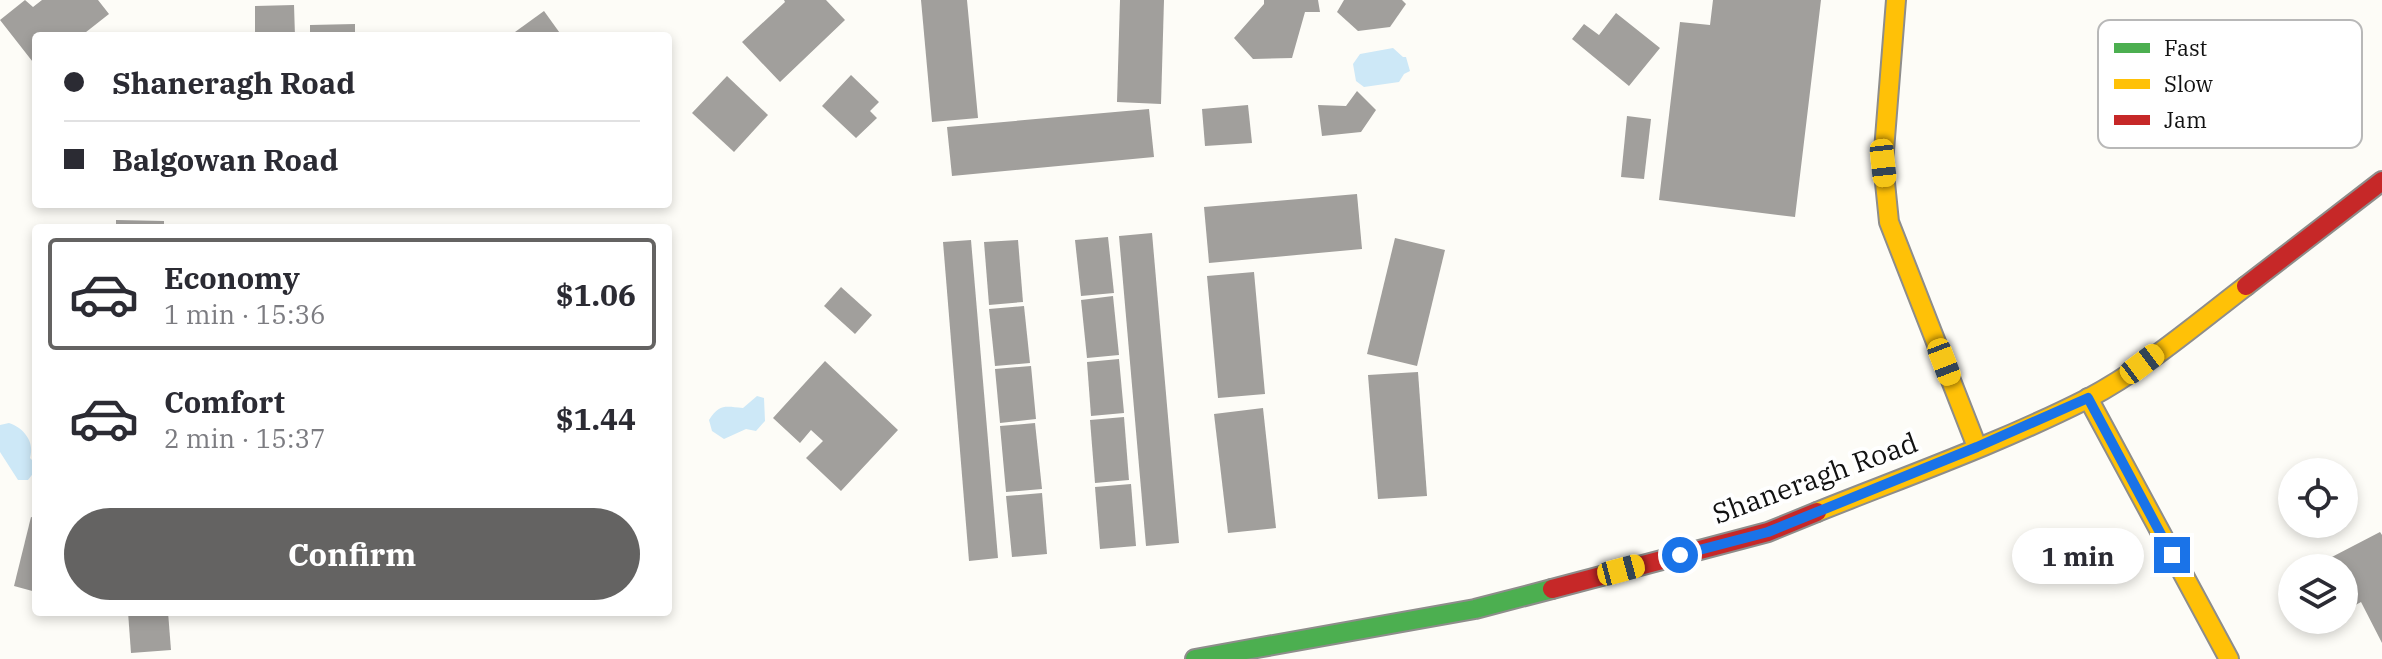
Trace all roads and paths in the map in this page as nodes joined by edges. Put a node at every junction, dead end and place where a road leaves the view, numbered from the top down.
1 (1896, 0) edge
2 (2382, 181) edge
3 (2088, 398) junction
4 (1977, 447) junction
5 (1195, 659) edge
6 (2229, 659) edge

1 - 4 street
2 - 3 street, Shaneragh Road
3 - 4 street, Shaneragh Road
3 - 6 street
4 - 5 street, Shaneragh Road

